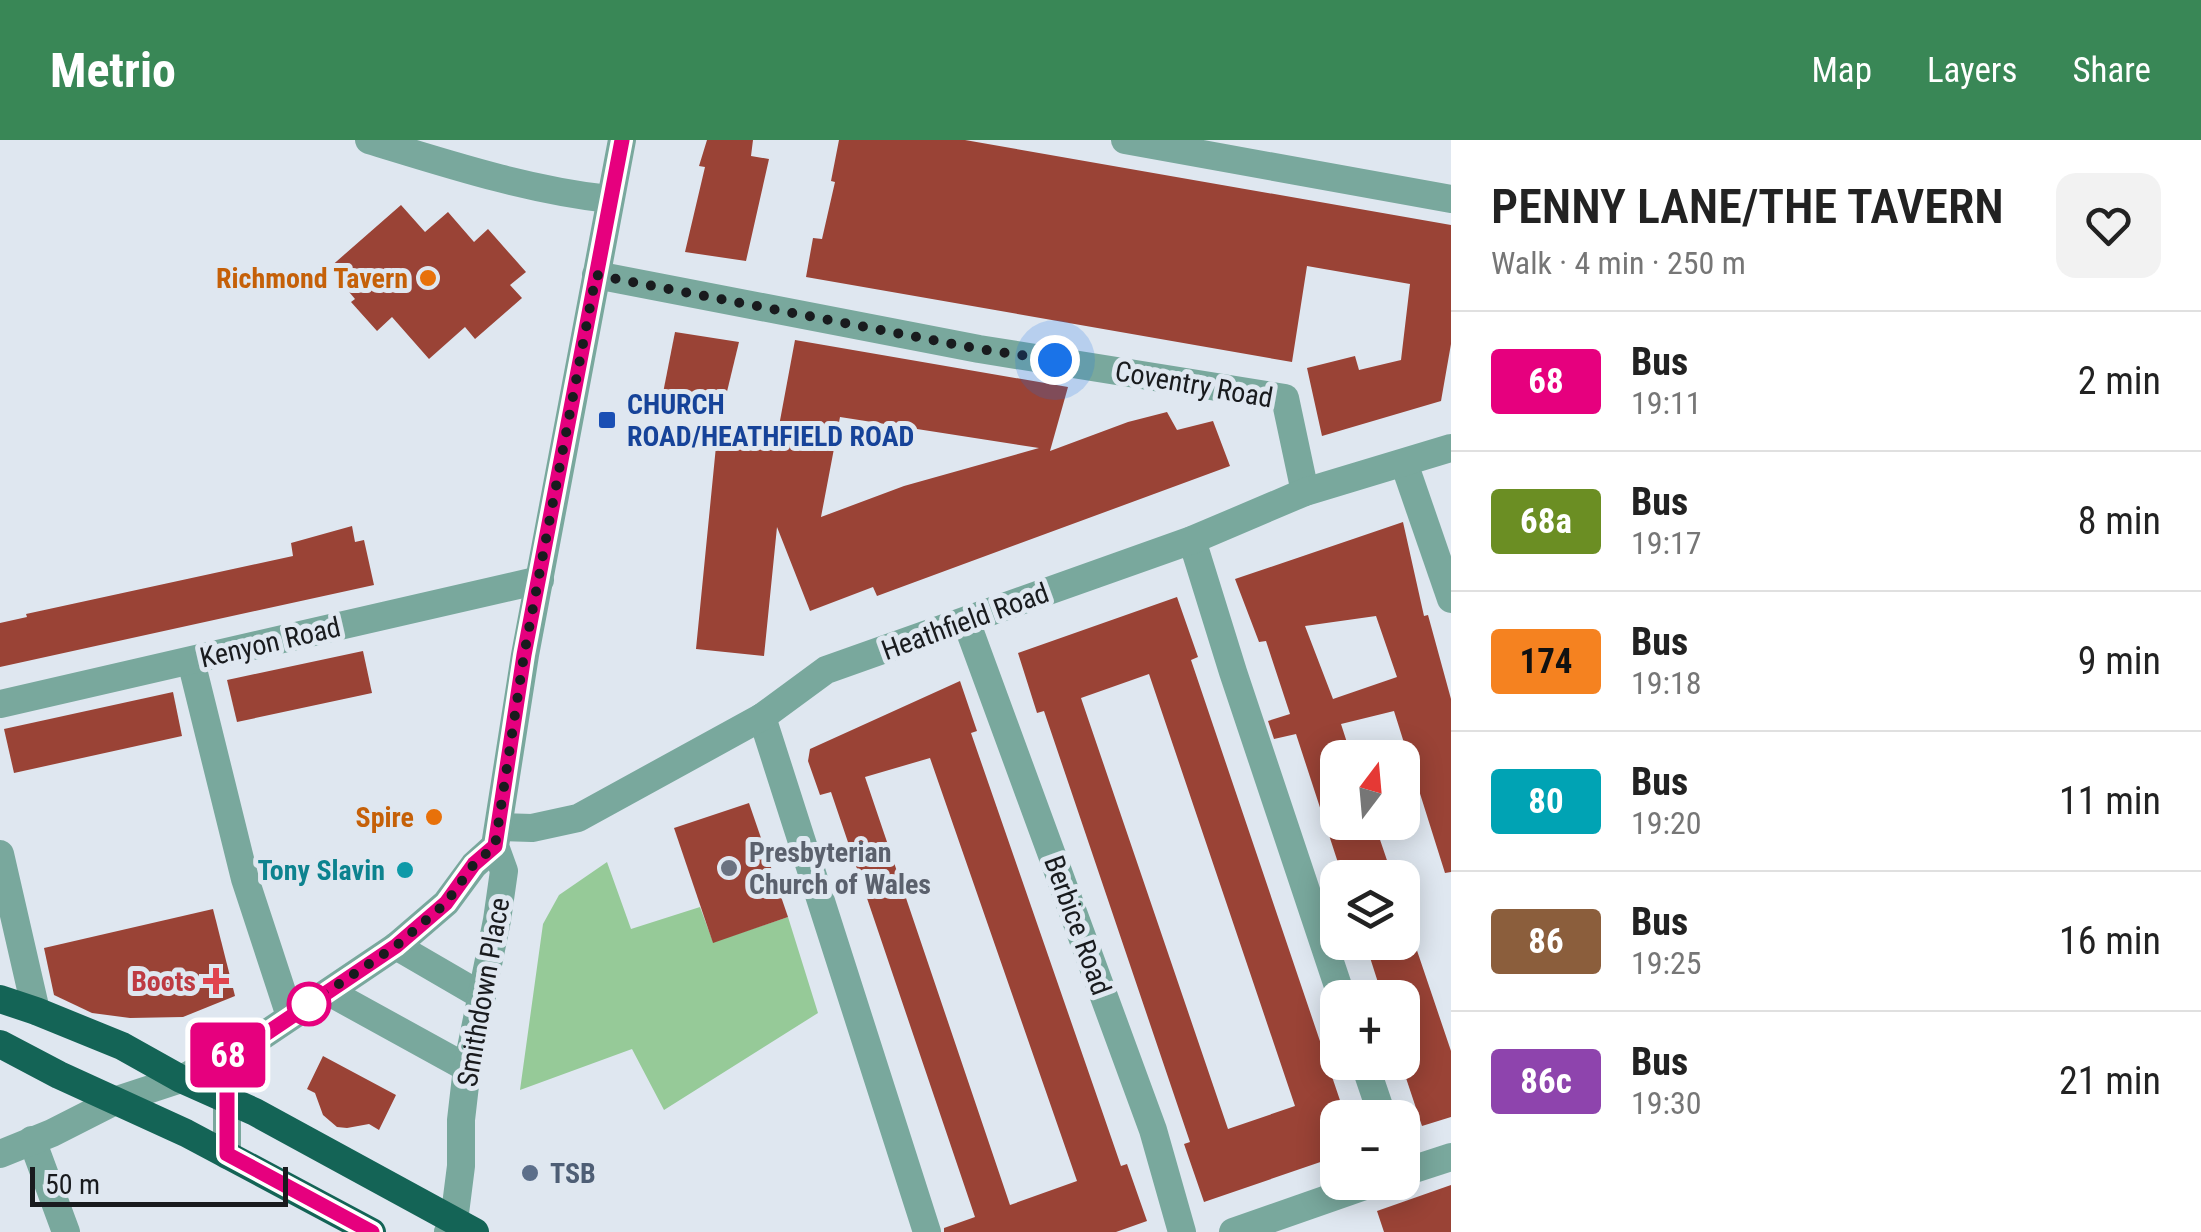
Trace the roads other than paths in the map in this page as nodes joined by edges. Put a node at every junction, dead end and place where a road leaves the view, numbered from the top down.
1 (369, 140) edge
2 (622, 140) edge
3 (1125, 140) edge
4 (1451, 199) edge
5 (610, 200) junction
6 (596, 275) junction
7 (1451, 448) edge
8 (1404, 464) junction
9 (1305, 492) junction
10 (1192, 540) junction
11 (540, 580) junction
12 (1451, 599) edge
13 (966, 621) junction
14 (191, 661) junction
15 (0, 704) edge
16 (762, 717) junction
17 (497, 837) junction
18 (0, 854) edge
19 (396, 946) junction
20 (1336, 980) edge
21 (329, 992) junction
22 (482, 996) junction
23 (0, 999) edge
24 (36, 1011) junction
25 (290, 1016) junction
26 (0, 1044) edge
27 (227, 1056) junction
28 (467, 1068) junction
29 (180, 1079) junction
30 (117, 1100) junction
31 (227, 1100) junction
32 (32, 1140) junction
33 (0, 1154) edge
34 (227, 1154) junction
35 (1451, 1157) edge
36 (1420, 1167) edge
37 (1325, 1200) edge
38 (459, 1228) edge
39 (66, 1232) edge
40 (372, 1232) edge
41 (927, 1232) edge
42 (1182, 1232) edge
43 (1233, 1232) edge

1 - 5 street
2 - 5 street
3 - 4 street
5 - 6 street
6 - 9 street, Coventry Road
6 - 11 street
7 - 8 street, Heathfield Road
8 - 9 street, Heathfield Road
8 - 12 street
9 - 10 street, Heathfield Road
10 - 13 street, Heathfield Road
10 - 20 street
11 - 14 street, Kenyon Road
11 - 17 street
13 - 16 street, Heathfield Road
13 - 42 street, Berbice Road
14 - 15 street, Kenyon Road
14 - 25 street
16 - 17 street, Heathfield Road
16 - 41 street
17 - 19 street, Smithdown Place
17 - 22 street, Smithdown Place
18 - 24 street
19 - 21 street, Smithdown Place
19 - 22 street
21 - 25 street, Smithdown Place
21 - 28 street
22 - 28 street, Smithdown Place
23 - 24 highway
24 - 29 highway
25 - 27 street, Smithdown Place
26 - 30 highway
27 - 29 street, Smithdown Place
27 - 31 street
28 - 38 street, Smithdown Place
29 - 30 street, Smithdown Place
29 - 31 highway
30 - 32 street, Smithdown Place
30 - 34 highway
31 - 34 street
31 - 38 highway
32 - 33 street, Smithdown Place
32 - 39 street
34 - 40 highway
35 - 36 street
37 - 43 street

